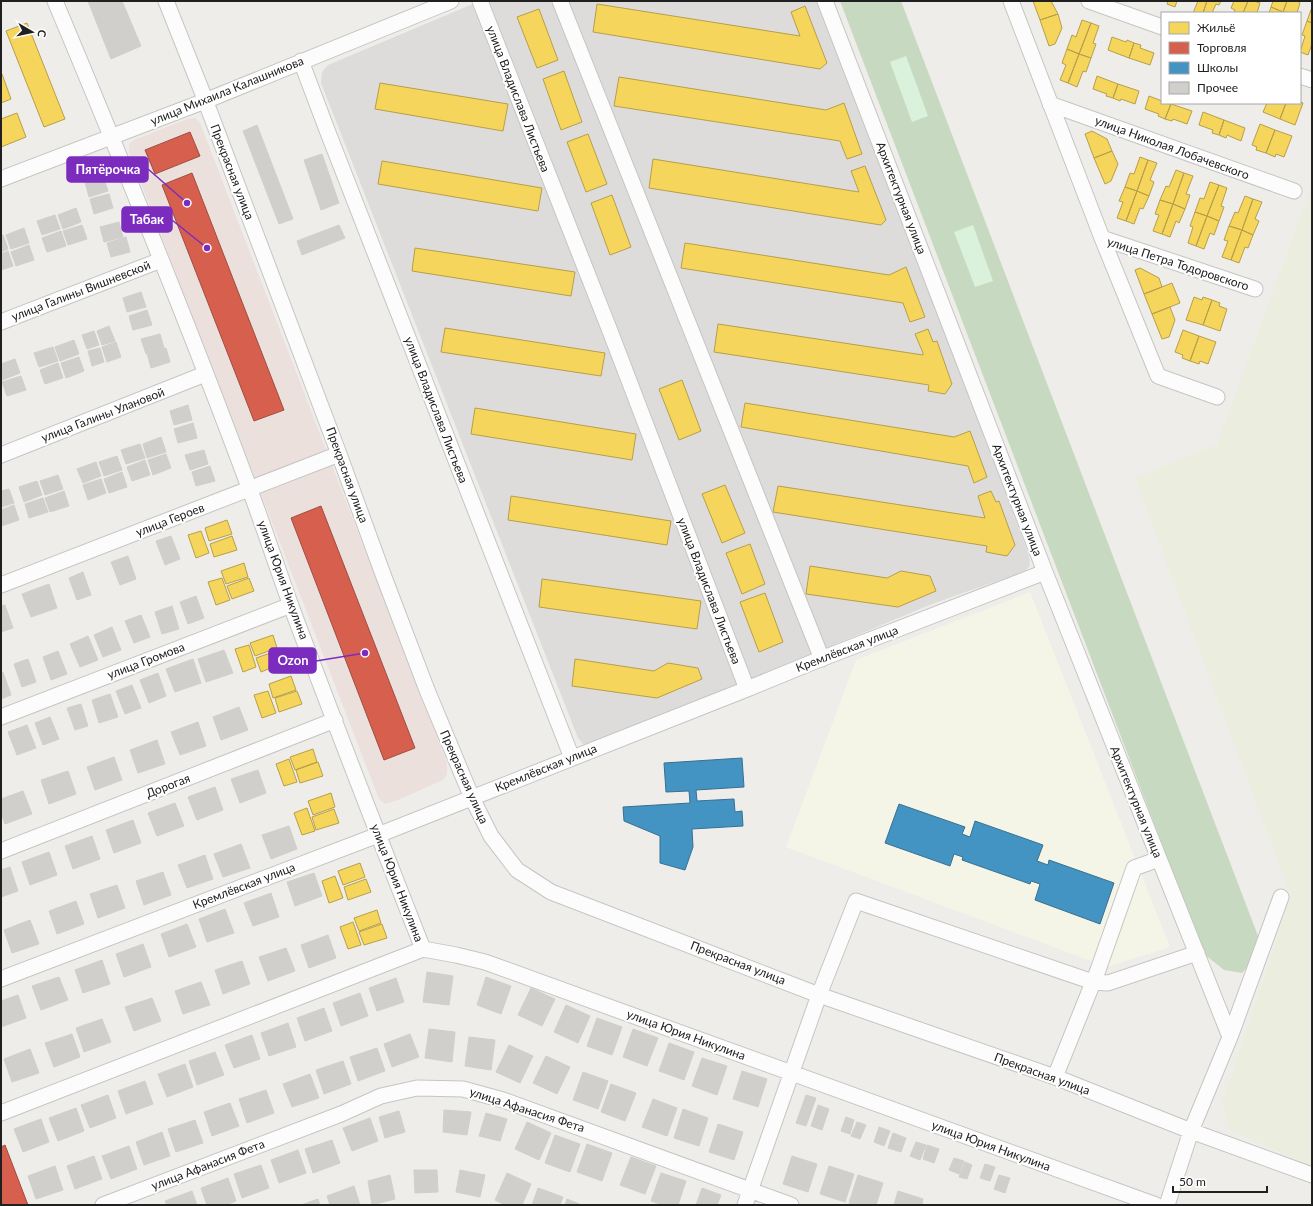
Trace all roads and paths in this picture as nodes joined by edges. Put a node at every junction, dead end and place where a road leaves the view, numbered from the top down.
1 (55, 1) edge
2 (166, 1) edge
3 (451, 1) edge
4 (480, 1) edge
5 (560, 1) edge
6 (825, 1) edge
7 (1011, 1) edge
8 (1089, 1) edge
9 (1161, 27) edge
10 (301, 61) junction
11 (1301, 76) edge
12 (1312, 80) edge
13 (205, 101) junction
14 (1050, 104) junction
15 (112, 136) junction
16 (1, 179) edge
17 (1294, 191) dead end
18 (1102, 238) junction
19 (161, 260) junction
20 (1254, 289) dead end
21 (1, 322) edge
22 (205, 374) junction
23 (1217, 397) dead end
24 (339, 454) junction
25 (1, 455) edge
26 (250, 489) junction
27 (1045, 572) junction
28 (1, 585) edge
29 (291, 606) junction
30 (822, 659) junction
31 (747, 689) junction
32 (1, 717) edge
33 (335, 720) junction
34 (572, 758) junction
35 (472, 798) junction
36 (378, 835) junction
37 (1, 851) edge
38 (1159, 859) junction
39 (1281, 897) dead end
40 (423, 949) junction
41 (1197, 953) junction
42 (1, 979) edge
43 (1093, 982) junction
44 (819, 994) junction
45 (1230, 1037) junction
46 (792, 1074) junction
47 (1055, 1077) junction
48 (1, 1113) edge
49 (1191, 1131) junction
50 (1312, 1175) edge
51 (751, 1190) junction
52 (103, 1205) edge
53 (745, 1205) edge
54 (791, 1205) edge
55 (1156, 1205) edge
56 (1167, 1205) edge

1 - 15 street, улица Юрия Никулина
2 - 13 street, Прекрасная улица
3 - 10 street, улица Михаила Калашникова
4 - 31 street, улица Владислава Листьева
5 - 30 street
6 - 27 street, Архитектурная улица
7 - 14 street
8 - 9 street
10 - 13 street, улица Михаила Калашникова
10 - 34 street, улица Владислава Листьева
11 - 12 street
13 - 15 street, улица Михаила Калашникова
13 - 24 street, Прекрасная улица
14 - 17 street, улица Николая Лобачевского
14 - 18 street
15 - 16 street, улица Михаила Калашникова
15 - 19 street, улица Юрия Никулина
18 - 20 street, улица Петра Тодоровского
18 - 23 street
19 - 21 street, улица Галины Вишневской
19 - 22 street, улица Юрия Никулина
22 - 25 street, улица Галины Улановой
22 - 26 street, улица Юрия Никулина
24 - 26 street, улица Героев
24 - 35 street, Прекрасная улица
26 - 28 street, улица Героев
26 - 29 street, улица Юрия Никулина
27 - 30 street, Кремлёвская улица
27 - 38 street, Архитектурная улица
29 - 32 street, улица Громова
29 - 33 street, улица Юрия Никулина
30 - 31 street, Кремлёвская улица
31 - 34 street, Кремлёвская улица
33 - 36 street, улица Юрия Никулина
33 - 37 street, Дорогая
34 - 35 street, Кремлёвская улица
35 - 36 street, Кремлёвская улица
35 - 44 street, Прекрасная улица
36 - 40 street, улица Юрия Никулина
36 - 42 street, Кремлёвская улица
38 - 41 street, Архитектурная улица
38 - 43 street
39 - 45 street
40 - 46 street, улица Юрия Никулина
40 - 48 street
41 - 43 street
41 - 45 street, Архитектурная улица
43 - 44 street
43 - 47 street
44 - 46 street
44 - 47 street, Прекрасная улица
45 - 49 street
46 - 51 street
46 - 55 street, улица Юрия Никулина
47 - 49 street, Прекрасная улица
49 - 50 street, Прекрасная улица
49 - 56 street
51 - 52 street, улица Афанасия Фета
51 - 53 street
51 - 54 street, улица Афанасия Фета

